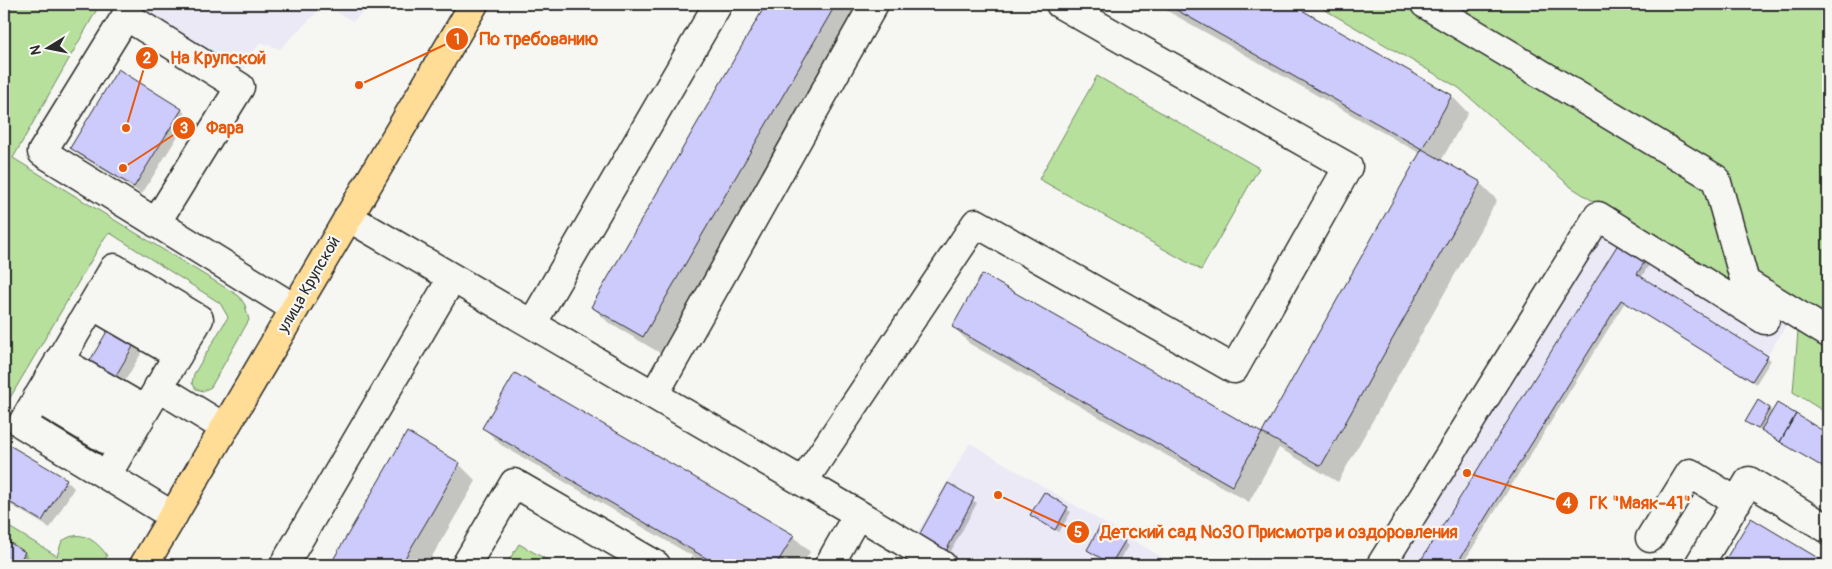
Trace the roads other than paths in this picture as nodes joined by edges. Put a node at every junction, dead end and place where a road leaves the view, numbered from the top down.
1 (474, 4) edge
2 (718, 4) edge
3 (874, 4) edge
4 (1060, 4) edge
5 (1425, 4) edge
6 (348, 217) junction
7 (156, 223) junction
8 (452, 278) junction
9 (294, 308) junction
10 (1765, 320) dead end
11 (532, 324) junction
12 (1828, 334) edge
13 (48, 379) junction
14 (158, 388) junction
15 (654, 395) junction
16 (225, 428) junction
17 (133, 429) junction
18 (106, 475) junction
19 (803, 482) junction
20 (1738, 502) junction
21 (858, 514) junction
22 (173, 516) junction
23 (1828, 529) edge
24 (1650, 538) dead end
25 (144, 565) edge
26 (284, 565) edge
27 (466, 565) edge
28 (656, 565) edge
29 (829, 565) edge
30 (942, 565) edge
31 (1382, 565) edge
32 (1699, 565) edge

1 - 6 main road, улица Крупской
2 - 11 street
3 - 15 street
4 - 19 street
5 - 12 street
6 - 8 street
6 - 9 main road, улица Крупской
7 - 7 street
7 - 9 street
8 - 11 street
8 - 26 street
9 - 16 main road, улица Крупской
10 - 31 street
11 - 15 street
13 - 14 street
13 - 17 street
13 - 17 street
13 - 18 street
14 - 16 street
14 - 17 street
15 - 19 street
16 - 22 main road, улица Крупской
17 - 18 street
18 - 22 street
19 - 21 street
20 - 23 street
20 - 24 street
20 - 32 street
21 - 29 street
21 - 30 street
22 - 25 main road, улица Крупской
27 - 28 street

